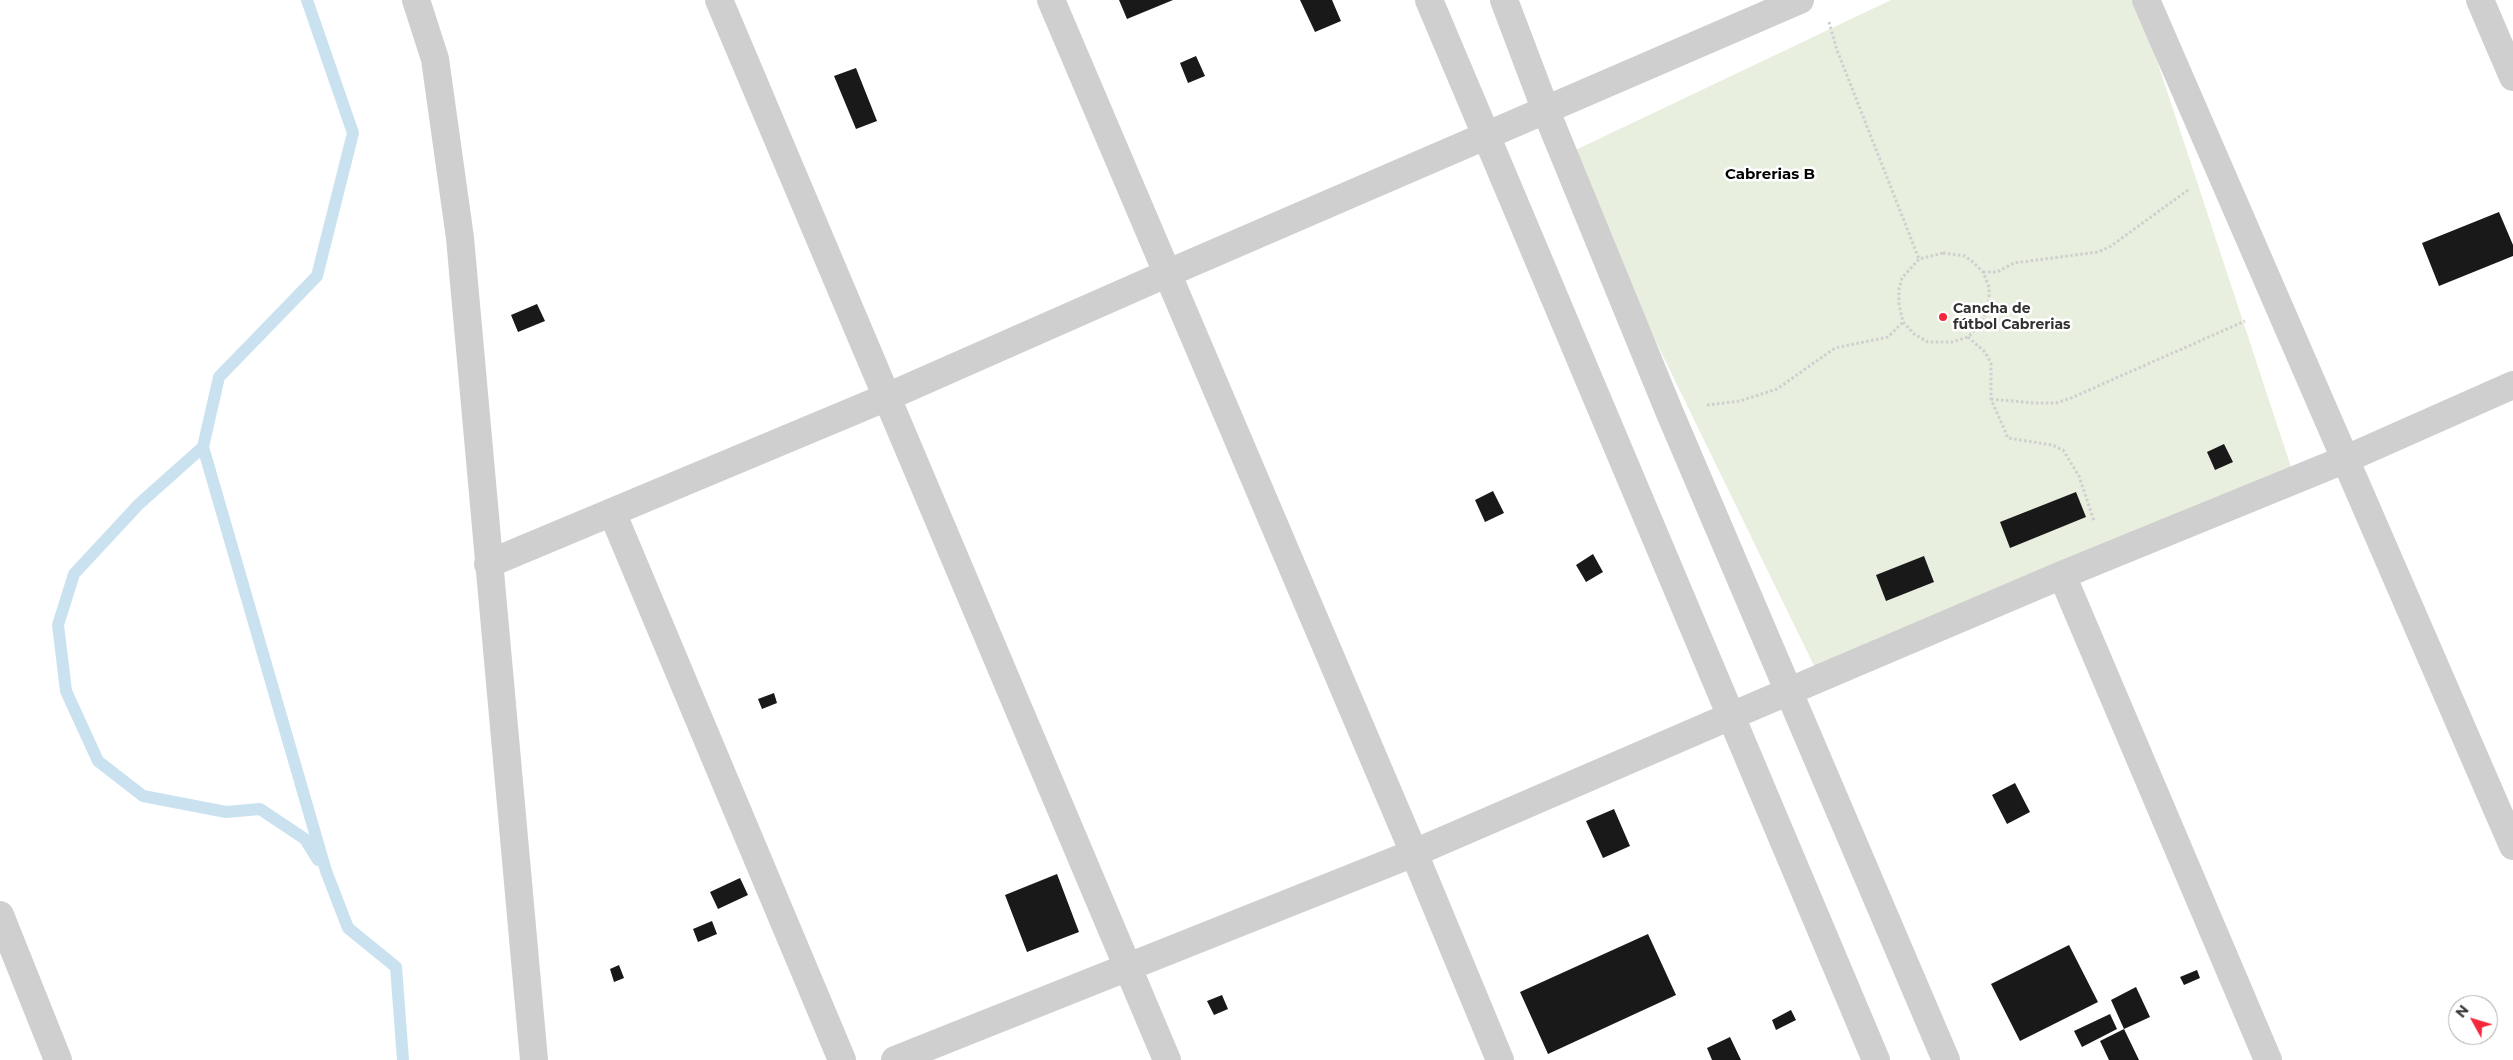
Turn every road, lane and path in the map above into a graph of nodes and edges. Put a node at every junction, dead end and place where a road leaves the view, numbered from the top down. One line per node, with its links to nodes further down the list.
1 (416, 0): 26 (street)
2 (720, 0): 21 (street)
3 (1051, 0): 16 (street)
4 (1430, 0): 12 (street)
5 (1504, 0): 11 (street)
6 (1800, 0): 11 (street)
7 (2146, 0): 13 (street)
8 (2480, 0): 10 (street)
9 (1828, 17): 14 (path)
10 (2513, 78)
11 (1546, 111): 12 (street); 23 (street)
12 (1486, 136): 16 (street); 29 (street)
13 (2221, 177): 15 (path); 17 (street)
14 (1919, 260): 15 (path); 18 (path)
15 (1982, 272): 19 (path)
16 (1166, 274): 21 (street); 31 (street)
17 (2279, 306): 22 (path); 24 (street)
18 (1903, 322): 19 (path); 23 (path)
19 (1968, 337): 22 (path)
20 (2513, 385): 24 (street)
21 (887, 397): 25 (street); 33 (street)
22 (1991, 400): 27 (path)
23 (1669, 410): 28 (street)
24 (2346, 458): 27 (street); 30 (street)
25 (612, 512): 26 (street); 36 (street)
26 (488, 564): 35 (street)
27 (2062, 575): 28 (street); 42 (street)
28 (1788, 692): 29 (street); 41 (street)
29 (1731, 716): 31 (street); 40 (street)
30 (2513, 846)
31 (1414, 853): 33 (street); 39 (street)
32 (0, 915): 34 (street)
33 (1128, 969): 37 (street); 38 (street)
34 (58, 1060)
35 (534, 1060)
36 (842, 1060)
37 (895, 1060)
38 (1168, 1060)
39 (1500, 1060)
40 (1876, 1060)
41 (1946, 1060)
42 (2268, 1060)

